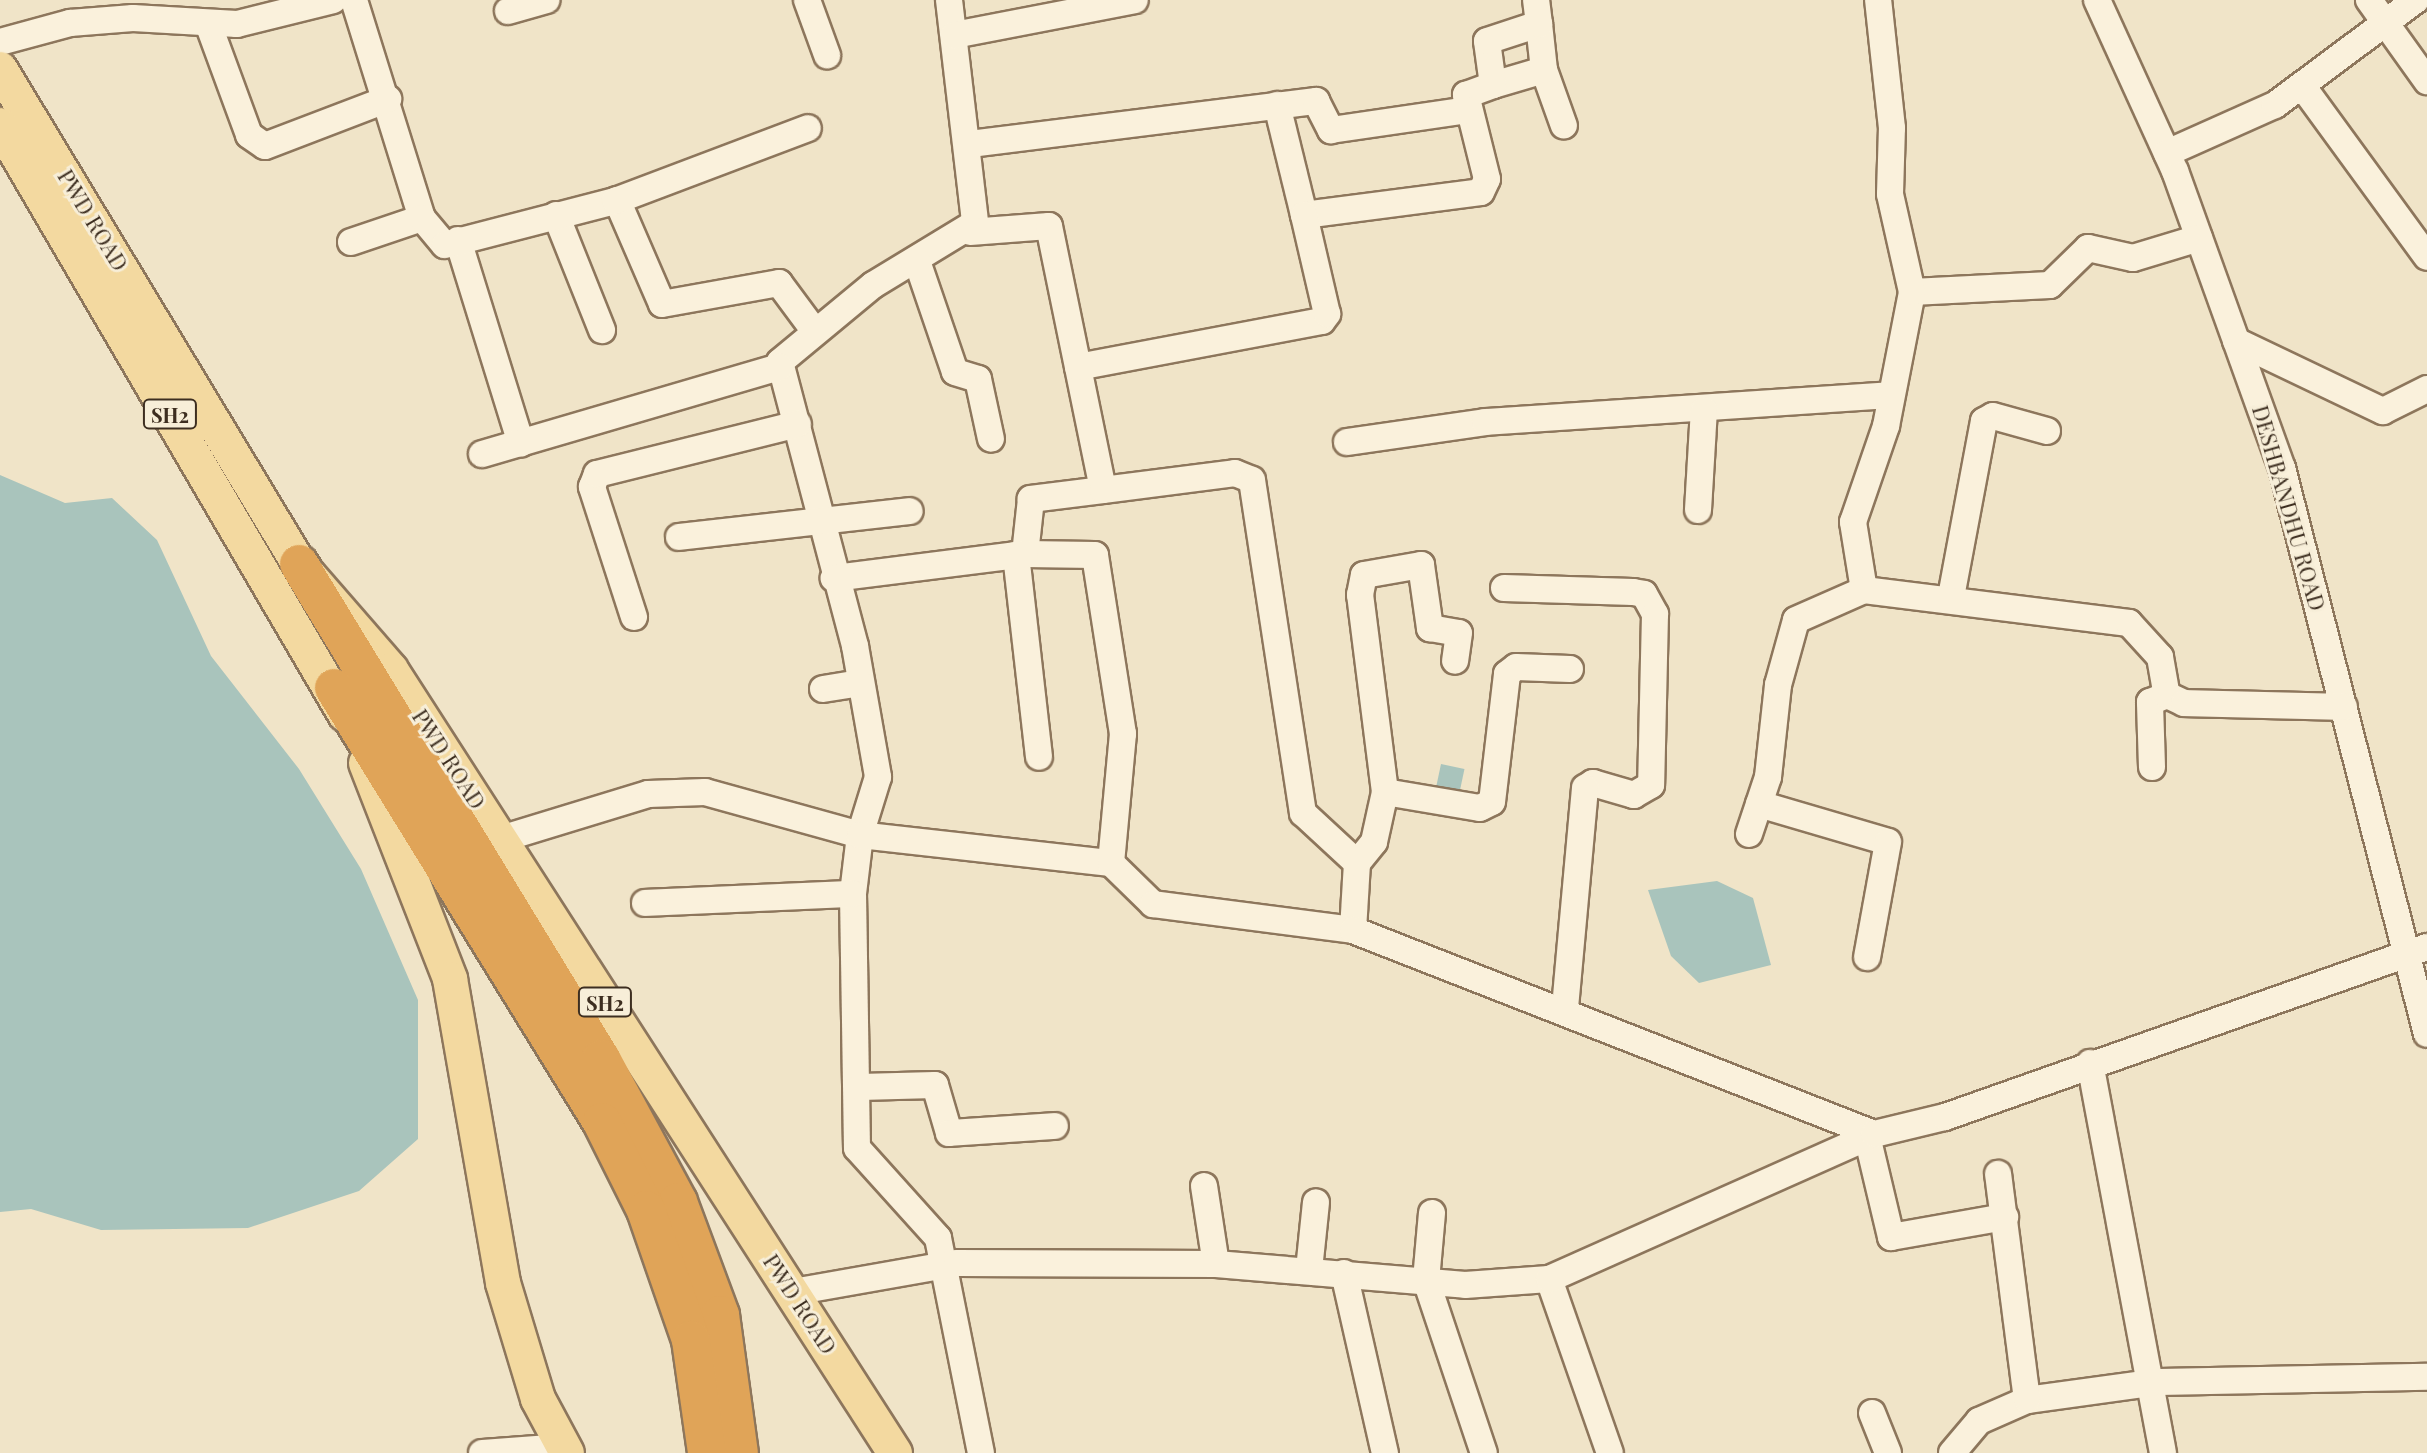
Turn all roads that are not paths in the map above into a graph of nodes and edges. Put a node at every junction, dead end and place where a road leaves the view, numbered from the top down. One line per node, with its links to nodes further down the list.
1 (333, 0): 14 (street)
2 (354, 0): 24 (street)
3 (546, 0): 12 (street)
4 (807, 0): 18 (street)
5 (949, 0): 16 (street)
6 (1135, 0): 16 (street)
7 (1878, 0): 42 (street)
8 (2097, 0): 31 (street, DESHBANDHU ROAD)
9 (2369, 0): 15 (street)
10 (2416, 0): 15 (street)
11 (150, 10): 14 (street); 17 (street)
12 (508, 11)
13 (1538, 12): 20 (street); 22 (street)
14 (209, 26): 24 (street)
15 (2387, 26): 21 (street); 23 (street)
16 (954, 35): 30 (street)
17 (0, 42)
18 (827, 55)
19 (0, 69): 29 (main road, PWD ROAD / SH2)
20 (1544, 70): 22 (street); 27 (street)
21 (2427, 81)
22 (1493, 85): 26 (street)
23 (2303, 87): 31 (street); 40 (street)
24 (388, 99): 35 (street)
25 (1277, 105): 26 (street); 30 (street); 34 (street)
26 (1468, 110): 34 (street)
27 (1564, 126)
28 (808, 128): 32 (street)
29 (11, 133): 63 (main road, PWD ROAD / SH2); 72 (main road, PWD ROAD / SH2)
30 (970, 144): 36 (street)
31 (2167, 153): 37 (street, DESHBANDHU ROAD)
32 (617, 200): 33 (street); 43 (street)
33 (556, 215): 38 (street); 44 (street)
34 (1304, 215): 47 (street)
35 (422, 218): 38 (street); 39 (street)
36 (970, 232): 41 (street); 47 (street)
37 (2199, 238): 42 (street); 45 (street, DESHBANDHU ROAD)
38 (458, 240): 55 (street)
39 (351, 242)
40 (2427, 257)
41 (917, 261): 43 (street); 53 (street)
42 (1912, 292): 49 (street)
43 (813, 329): 46 (street)
44 (602, 330)
45 (2236, 341): 48 (street); 75 (street, DESHBANDHU ROAD)
46 (780, 367): 51 (street); 55 (street)
47 (1078, 367): 57 (street)
48 (2427, 389)
49 (1888, 395): 50 (street); 66 (street)
50 (1704, 410): 54 (street); 58 (street)
51 (798, 424): 60 (street); 68 (street)
52 (2047, 431): 67 (street)
53 (991, 439)
54 (1347, 442)
55 (521, 443): 56 (street)
56 (482, 454)
57 (1103, 490): 62 (street); 84 (street)
58 (1698, 510)
59 (910, 511): 60 (street)
60 (820, 518): 61 (street); 64 (street)
61 (679, 537)
62 (1020, 555): 64 (street); 76 (street); 83 (street)
63 (299, 564): 82 (main road, PWD ROAD / SH2); 99 (highway)
64 (834, 578): 71 (street)
65 (1504, 588): 90 (street)
66 (1864, 590): 67 (street); 79 (street)
67 (1951, 597): 74 (street)
68 (634, 617)
69 (1455, 661): 78 (street)
70 (1570, 669): 78 (street)
71 (860, 683): 73 (street); 81 (street)
72 (334, 688): 99 (highway); 113 (main road, PWD ROAD / SH2)
73 (823, 689)
74 (2167, 695): 75 (street); 77 (street)
75 (2344, 707): 88 (street, DESHBANDHU ROAD)
76 (1039, 757)
77 (2152, 767)
78 (1385, 792): 84 (street)
79 (1759, 804): 80 (street); 89 (street)
80 (1749, 834)
81 (860, 835): 82 (street); 83 (street); 85 (street)
82 (501, 839): 108 (main road, PWD ROAD / SH2)
83 (1111, 863): 87 (street)
84 (1357, 863): 87 (street)
85 (853, 894): 86 (street); 93 (street)
86 (645, 903)
87 (1353, 930): 90 (street)
88 (2417, 951): 91 (street, DESHBANDHU ROAD); 92 (street)
89 (1867, 957)
90 (1565, 1009): 95 (street)
91 (2427, 1034)
92 (2090, 1063): 95 (street); 110 (street)
93 (860, 1087): 94 (street); 103 (street)
94 (1055, 1126)
95 (1870, 1135): 101 (street); 106 (street)
96 (1998, 1174): 101 (street)
97 (1204, 1186): 102 (street)
98 (1316, 1202): 104 (street)
99 (662, 1206): 115 (highway); 116 (highway)
100 (1432, 1213): 107 (street)
101 (2005, 1217): 111 (street)
102 (1216, 1264): 103 (street); 104 (street)
103 (941, 1265): 108 (street); 118 (street)
104 (1309, 1270): 105 (street)
105 (1344, 1273): 107 (street); 119 (street)
106 (1549, 1279): 107 (street); 121 (street)
107 (1426, 1280): 120 (street)
108 (793, 1292): 117 (main road, PWD ROAD / SH2)
109 (2427, 1377): 110 (street)
110 (2148, 1383): 111 (street); 124 (street)
111 (2027, 1400): 123 (street)
112 (1872, 1413): 122 (street)
113 (566, 1450): 114 (street)
114 (482, 1453)
115 (707, 1453)
116 (739, 1453)
117 (895, 1453)
118 (981, 1453)
119 (1385, 1453)
120 (1484, 1453)
121 (1610, 1453)
122 (1888, 1453)
123 (1952, 1453)
124 (2163, 1453)

